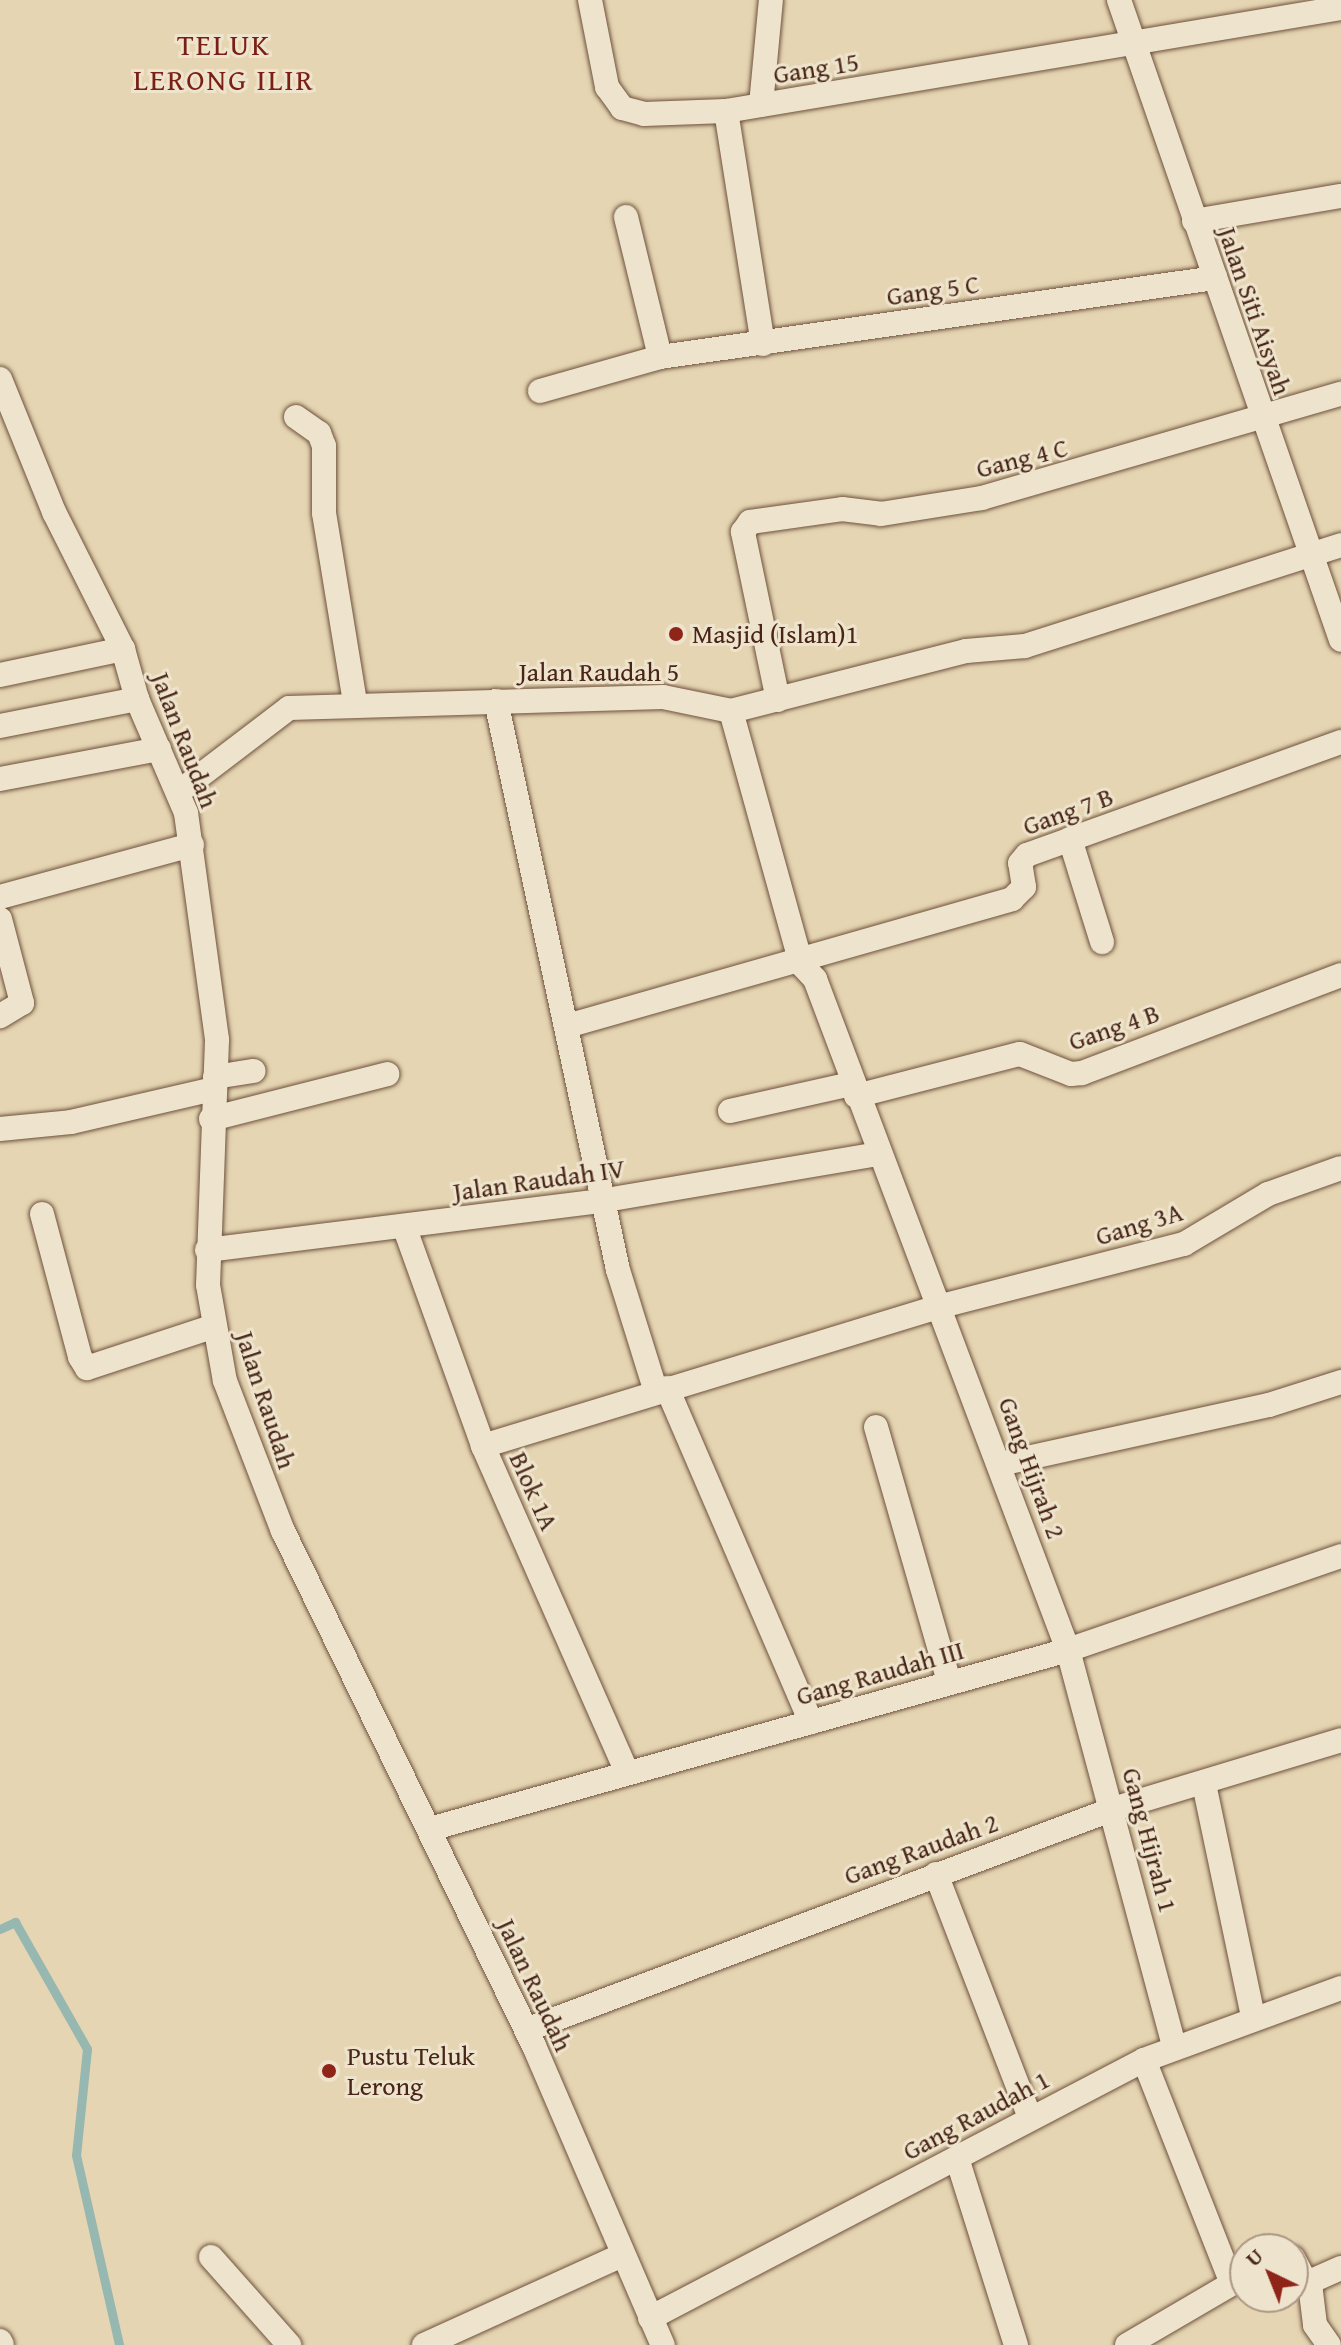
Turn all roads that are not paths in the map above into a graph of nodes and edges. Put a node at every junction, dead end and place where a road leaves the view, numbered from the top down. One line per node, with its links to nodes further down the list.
1 (590, 0): 7 (street, Gang 15)
2 (771, 0): 6 (street)
3 (1119, 0): 5 (street, Jalan Siti Aisyah)
4 (1341, 8): 5 (street, Gang 15)
5 (1132, 44): 6 (street, Gang 15); 10 (street, Jalan Siti Aisyah)
6 (761, 105): 7 (street, Gang 15)
7 (726, 111): 12 (street)
8 (1341, 196): 10 (street)
9 (626, 217): 13 (street)
10 (1194, 221): 11 (street, Jalan Siti Aisyah)
11 (1215, 278): 12 (street, Gang 5 C); 19 (street, Jalan Siti Aisyah)
12 (763, 344): 13 (street, Gang 5 C)
13 (660, 357): 15 (street, Gang 5 C)
14 (0, 379): 17 (street, Jalan Raudah)
15 (540, 391)
16 (1341, 394): 19 (street, Gang 4 C)
17 (6, 408): 23 (street, Jalan Raudah)
18 (296, 417): 28 (street)
19 (1263, 418): 21 (street, Jalan Siti Aisyah); 26 (street, Gang 4 C)
20 (1341, 545): 21 (street, Jalan Raudah 5)
21 (1311, 555): 22 (street, Jalan Siti Aisyah); 26 (street, Jalan Raudah 5)
22 (1341, 640)
23 (123, 649): 24 (street); 25 (street, Jalan Raudah)
24 (0, 675)
25 (137, 699): 30 (street); 32 (street, Jalan Raudah)
26 (778, 700): 29 (street, Jalan Raudah 5)
27 (496, 701): 28 (street, Jalan Raudah 5); 29 (street, Jalan Raudah 5); 43 (street)
28 (355, 702): 34 (street, Jalan Raudah 5)
29 (731, 711): 40 (street, Gang Hijrah 2)
30 (0, 726)
31 (1341, 742): 35 (street, Gang 7 B)
32 (159, 749): 33 (street); 34 (street, Jalan Raudah)
33 (0, 779)
34 (180, 791): 36 (street, Jalan Raudah)
35 (1070, 839): 39 (street); 40 (street, Gang 7 B)
36 (192, 845): 37 (street); 46 (street, Jalan Raudah)
37 (0, 897)
38 (0, 919): 42 (street)
39 (1102, 942)
40 (801, 964): 43 (street); 47 (street, Gang Hijrah 2)
41 (1341, 975): 47 (street, Gang 4 B)
42 (0, 1016)
43 (567, 1026): 53 (street)
44 (254, 1071): 46 (street)
45 (387, 1074): 49 (street)
46 (215, 1083): 49 (street, Jalan Raudah); 50 (street)
47 (853, 1090): 48 (street, Gang 4 B); 51 (street, Gang Hijrah 2)
48 (730, 1111)
49 (211, 1119): 56 (street, Jalan Raudah)
50 (0, 1129)
51 (878, 1154): 53 (street, Jalan Raudah IV); 57 (street, Gang Hijrah 2)
52 (1341, 1168): 57 (street, Gang 3A)
53 (606, 1200): 55 (street, Jalan Raudah IV); 60 (street)
54 (42, 1214): 58 (street)
55 (404, 1226): 56 (street, Jalan Raudah IV); 62 (street, Blok 1A)
56 (207, 1250): 58 (street, Jalan Raudah)
57 (942, 1306): 60 (street, Gang 3A); 63 (street, Gang Hijrah 2)
58 (212, 1327): 72 (street, Jalan Raudah)
59 (1341, 1382): 63 (street)
60 (662, 1390): 62 (street, Gang 3A); 67 (street)
61 (876, 1427): 66 (street)
62 (483, 1446): 69 (street, Blok 1A)
63 (1000, 1464): 65 (street, Gang Hijrah 2)
64 (1341, 1556): 65 (street, Gang Raudah III)
65 (1068, 1650): 66 (street, Gang Raudah III); 71 (street, Gang Hijrah 1)
66 (949, 1681): 67 (street, Gang Raudah III)
67 (811, 1722): 69 (street, Gang Raudah III)
68 (1341, 1740): 70 (street, Gang Raudah 2)
69 (627, 1772): 72 (street, Gang Raudah III)
70 (1204, 1784): 71 (street, Gang Raudah 2); 75 (street)
71 (1113, 1809): 73 (street, Gang Raudah 2); 77 (street, Gang Hijrah 1)
72 (430, 1829): 76 (street, Jalan Raudah)
73 (936, 1874): 76 (street, Gang Raudah 2); 79 (street)
74 (1341, 1988): 75 (street, Gang Raudah 1)
75 (1253, 2017): 77 (street, Gang Raudah 1)
76 (526, 2030): 81 (street, Jalan Raudah)
77 (1174, 2046): 78 (street, Gang Raudah 1)
78 (1144, 2060): 79 (street, Gang Raudah 1); 82 (street)
79 (1030, 2117): 80 (street, Gang Raudah 1)
80 (957, 2158): 88 (street, Gang Raudah 1); 89 (street)
81 (622, 2255): 88 (street, Jalan Raudah); 91 (street)
82 (1229, 2256)
83 (211, 2257): 90 (street)
84 (1341, 2268): 85 (street)
85 (1309, 2282)
86 (1229, 2285): 93 (street)
87 (1309, 2294): 94 (street)
88 (650, 2318): 92 (street, Jalan Raudah)
89 (1011, 2344)
90 (289, 2345)
91 (424, 2345)
92 (663, 2345)
93 (1127, 2345)
94 (1329, 2345)

